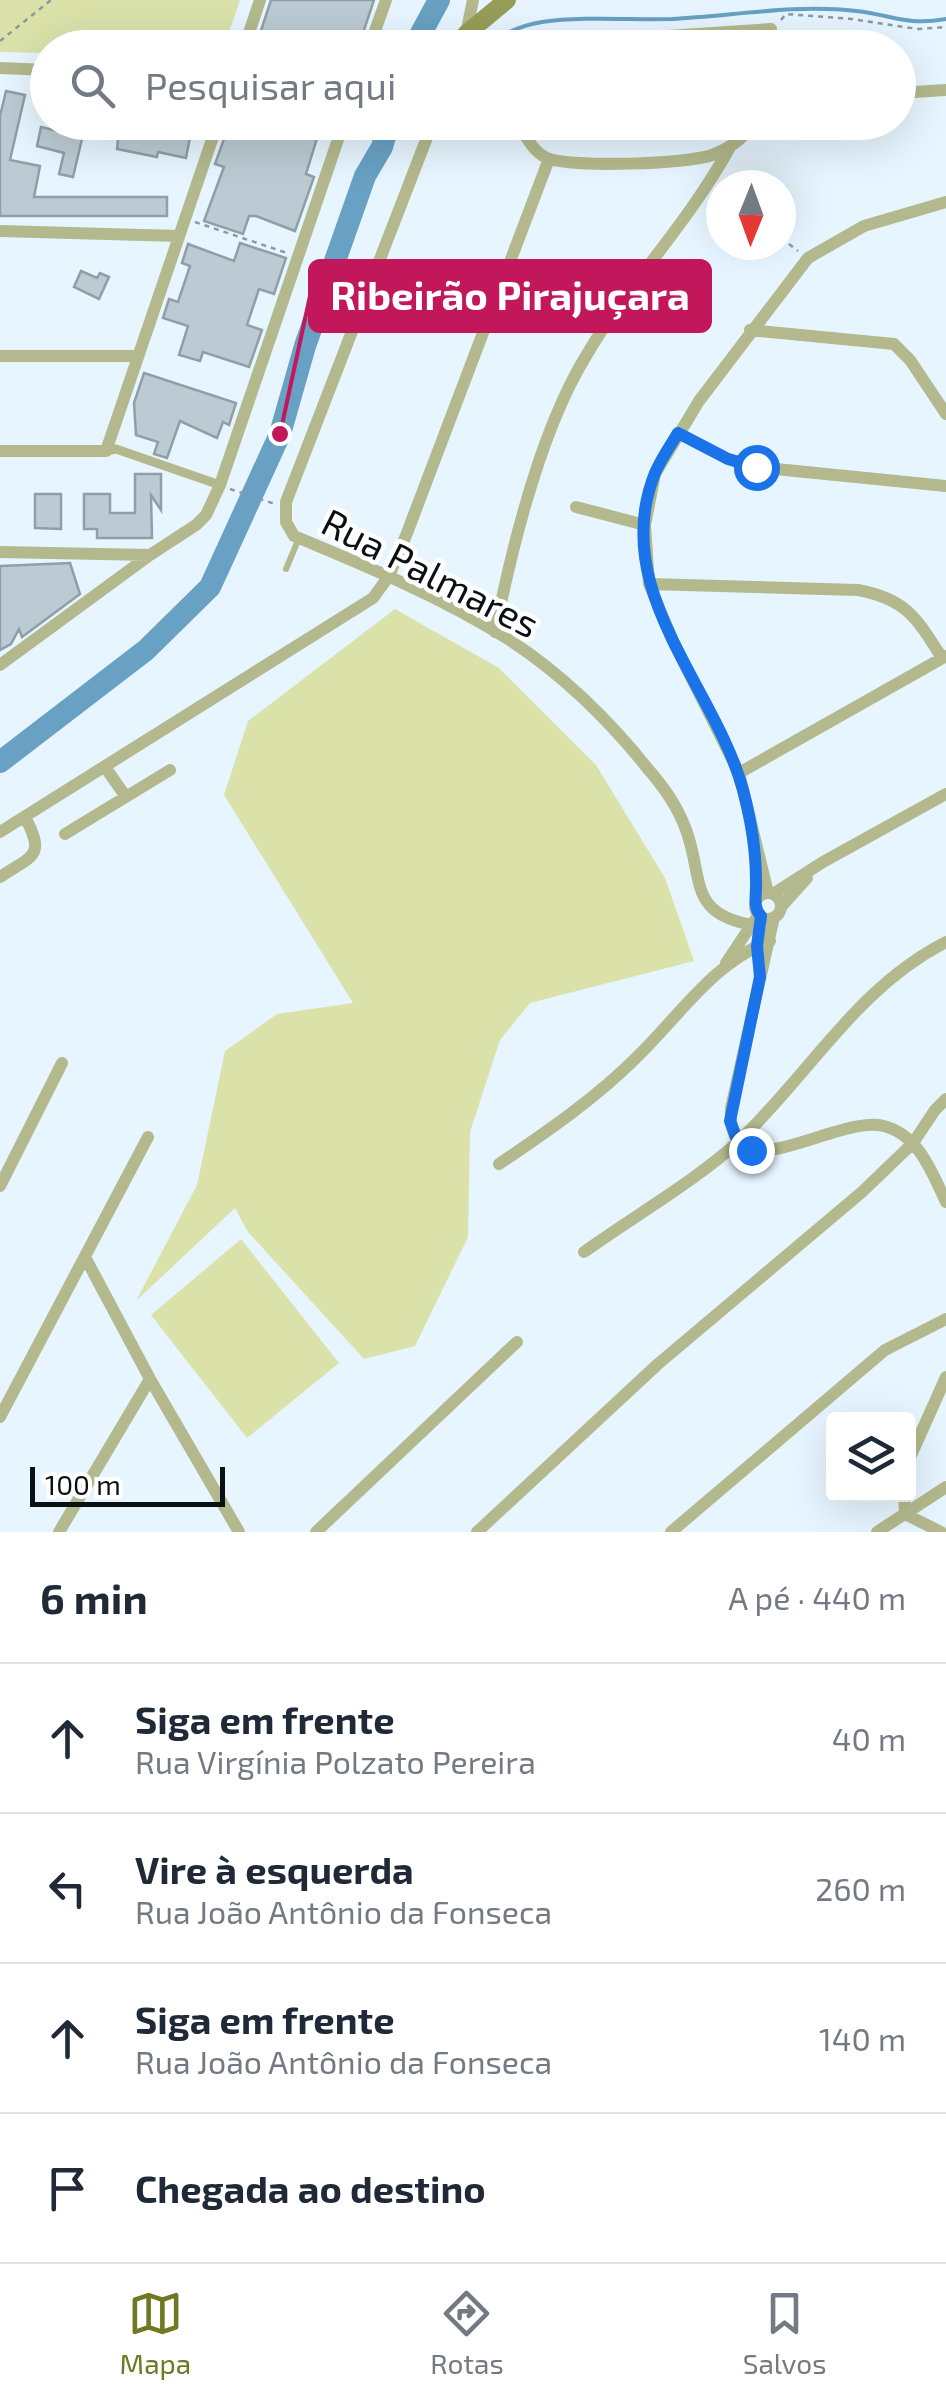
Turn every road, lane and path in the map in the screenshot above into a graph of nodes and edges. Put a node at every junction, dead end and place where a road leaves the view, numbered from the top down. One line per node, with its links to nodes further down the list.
1 (51, 0): 13 (path)
2 (260, 0): 8 (street)
3 (386, 0): 9 (street)
4 (473, 0): 10 (street)
5 (502, 3): 11 (main road)
6 (946, 26): 7 (path)
7 (771, 29): 12 (street)
8 (250, 30)
9 (375, 30)
10 (470, 30)
11 (476, 30)
12 (756, 30)
13 (0, 41)
14 (0, 68): 15 (street)
15 (30, 69)
16 (946, 90): 17 (street)
17 (916, 91)
18 (212, 140): 26 (street)
19 (338, 140): 30 (street)
20 (425, 140): 44 (street)
21 (529, 140): 24 (street)
22 (738, 140): 23 (street)
23 (730, 148): 24 (street); 50 (street)
24 (549, 159): 48 (street)
25 (946, 202): 31 (street)
26 (184, 218): 28 (street); 30 (path)
27 (0, 231): 28 (street)
28 (179, 236): 34 (street)
29 (796, 249): 31 (path)
30 (298, 256): 40 (street)
31 (808, 258): 32 (street)
32 (750, 330): 35 (street); 36 (street)
33 (0, 356): 34 (street)
34 (137, 356): 38 (street)
35 (946, 414)
36 (678, 433): 39 (street); 43 (street)
37 (0, 451): 38 (street)
38 (106, 451): 40 (street)
39 (946, 486)
40 (226, 487): 41 (path); 46 (street)
41 (274, 503)
42 (576, 507): 43 (street)
43 (645, 525): 49 (street)
44 (296, 537): 47 (lane); 48 (street, Rua Palmares)
45 (0, 552): 46 (street)
46 (150, 554): 52 (street)
47 (286, 570)
48 (389, 576): 50 (street, Rua Palmares); 53 (street)
49 (649, 584): 51 (street); 55 (street)
50 (495, 632): 64 (street, Rua Palmares)
51 (944, 657): 55 (street)
52 (0, 665)
53 (105, 767): 57 (street); 58 (street)
54 (170, 770): 57 (street)
55 (738, 773): 63 (street)
56 (946, 794): 61 (street)
57 (126, 797): 60 (street)
58 (25, 816): 59 (street); 62 (street)
59 (0, 832)
60 (65, 834)
61 (822, 862): 63 (street); 64 (street)
62 (0, 877)
63 (766, 896): 64 (street); 64 (street)
64 (764, 918): 66 (street); 67 (street)
65 (946, 942): 71 (street)
66 (764, 943): 67 (street); 71 (street)
67 (722, 969): 73 (street)
68 (62, 1063): 74 (street)
69 (946, 1098): 72 (street)
70 (148, 1137): 77 (street)
71 (738, 1142): 72 (street); 76 (street)
72 (913, 1143): 75 (street); 90 (street)
73 (499, 1164)
74 (0, 1186)
75 (946, 1202)
76 (584, 1252)
77 (84, 1257): 81 (street); 82 (street)
78 (946, 1319): 91 (street)
79 (517, 1342): 89 (street)
80 (946, 1377): 83 (street)
81 (150, 1379): 87 (street); 88 (street)
82 (0, 1417)
83 (916, 1444)
84 (946, 1487): 86 (street)
85 (904, 1502): 86 (street)
86 (904, 1514): 92 (street); 93 (street)
87 (65, 1530)
88 (239, 1532)
89 (316, 1532)
90 (477, 1532)
91 (670, 1532)
92 (878, 1532)
93 (941, 1532)

